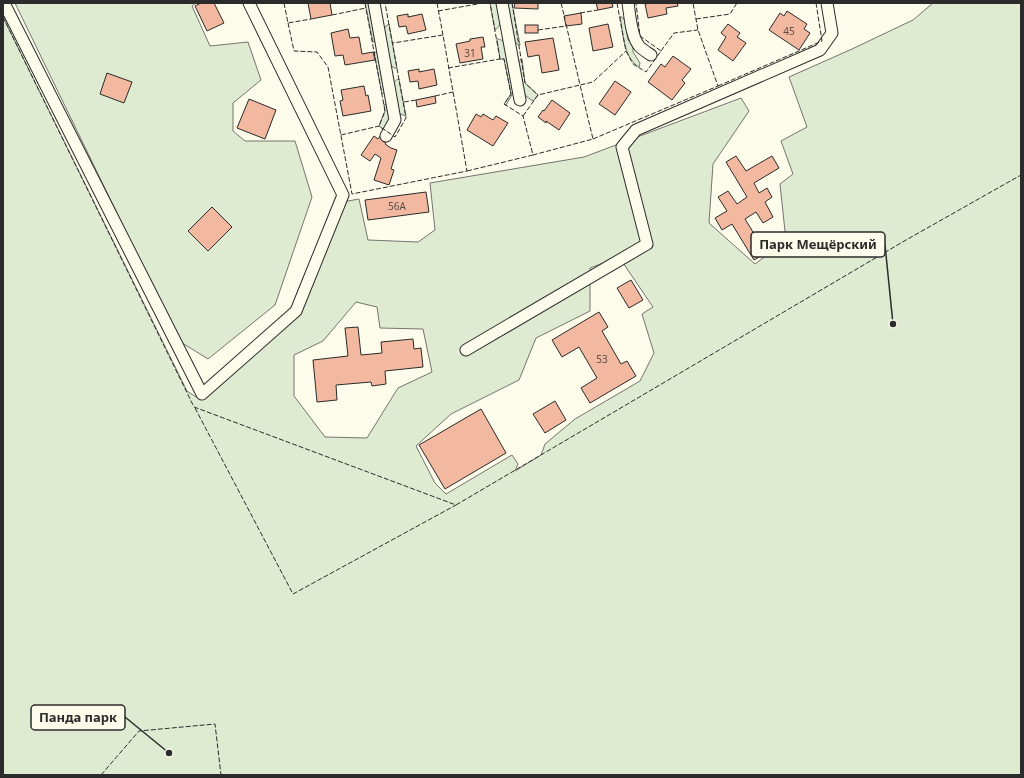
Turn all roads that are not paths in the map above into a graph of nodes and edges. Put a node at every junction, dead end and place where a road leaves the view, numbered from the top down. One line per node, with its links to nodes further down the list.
1 (4, 3): 2 (street)
2 (249, 3)
3 (374, 3): 9 (street)
4 (502, 3): 8 (street)
5 (628, 3): 7 (street)
6 (826, 3): 10 (street)
7 (651, 55)
8 (520, 100)
9 (386, 136)
10 (466, 350)

